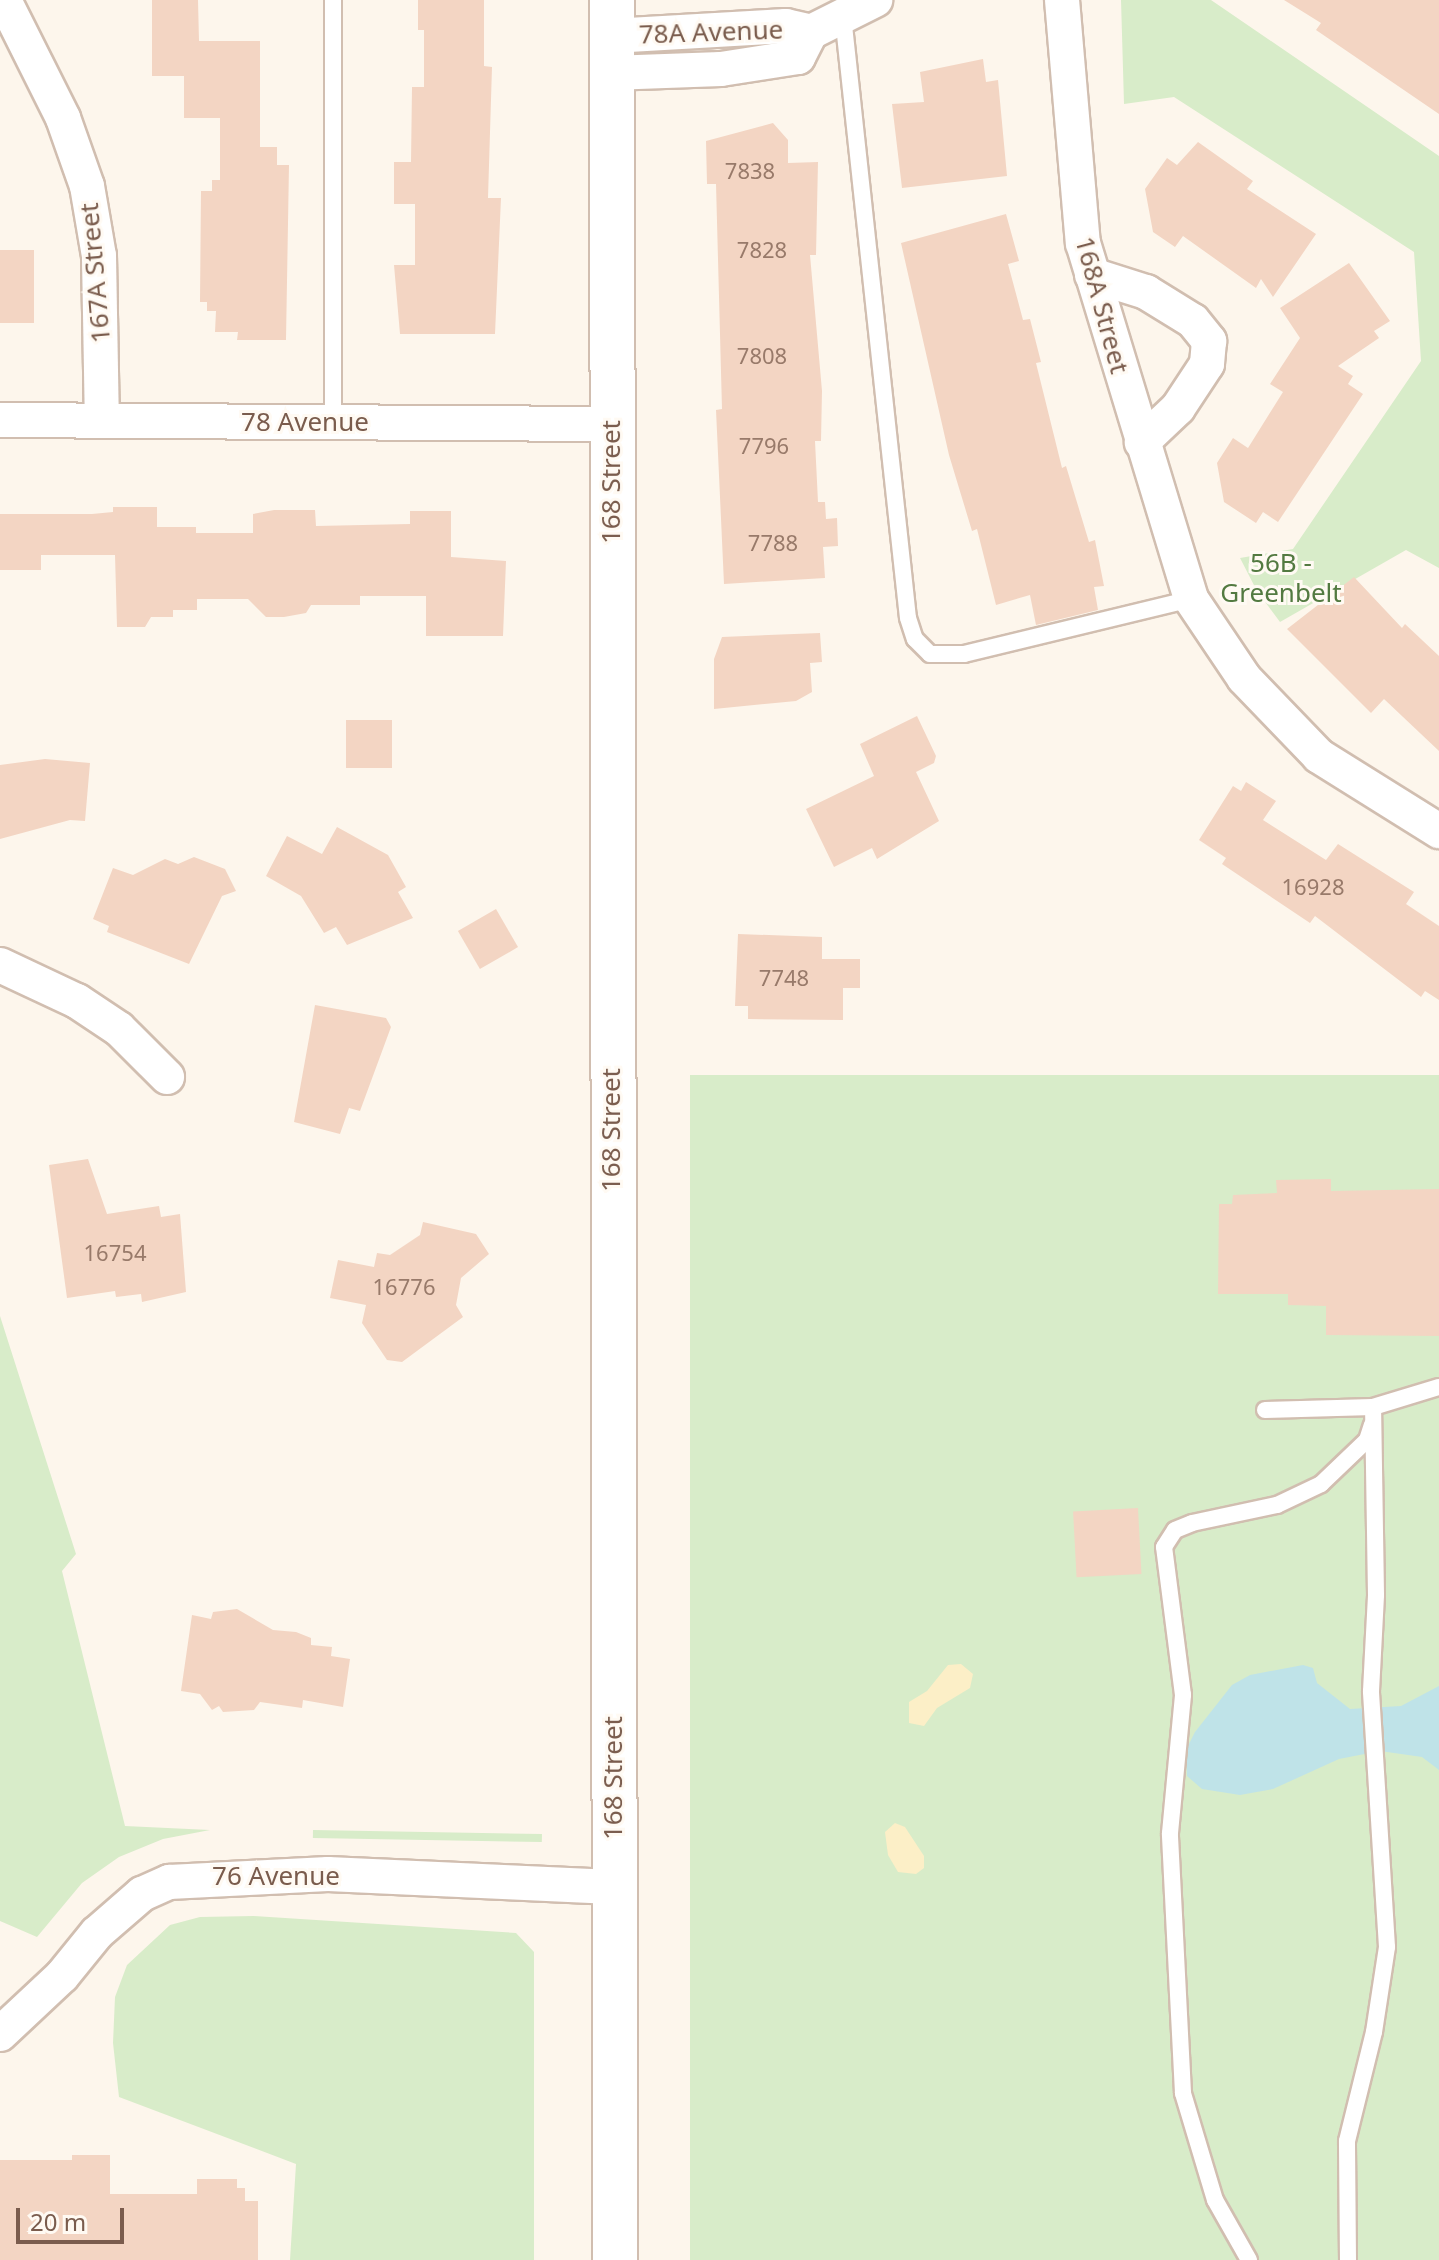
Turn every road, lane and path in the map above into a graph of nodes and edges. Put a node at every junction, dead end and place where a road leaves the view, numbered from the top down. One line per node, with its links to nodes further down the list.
1 (4, 0): 9 (street, 167A Street)
2 (333, 0): 10 (lane)
3 (875, 0): 5 (street, 78A Avenue)
4 (1062, 0): 7 (street, 168A Street)
5 (843, 16): 6 (street, 78A Avenue); 13 (lane)
6 (611, 36): 11 (main road, 168 Street)
7 (1092, 275): 12 (street, 168A Street); 12 (street)
8 (0, 420): 9 (street, 78 Avenue)
9 (102, 420): 10 (street, 78 Avenue)
10 (333, 422): 11 (street, 78 Avenue)
11 (611, 424): 21 (main road, 168 Street)
12 (1142, 442): 13 (street, 168A Street)
13 (1191, 599): 14 (street, 168A Street)
14 (1439, 831)
15 (0, 965): 16 (street)
16 (167, 1077)
17 (1439, 1387): 18 (lane)
18 (1373, 1407): 19 (lane); 20 (lane)
19 (1265, 1410)
20 (1372, 1425): 24 (lane); 25 (lane)
21 (613, 1887): 22 (street, 76 Avenue); 23 (main road, 168 Street)
22 (0, 2034)
23 (615, 2260)
24 (1249, 2260)
25 (1348, 2260)

